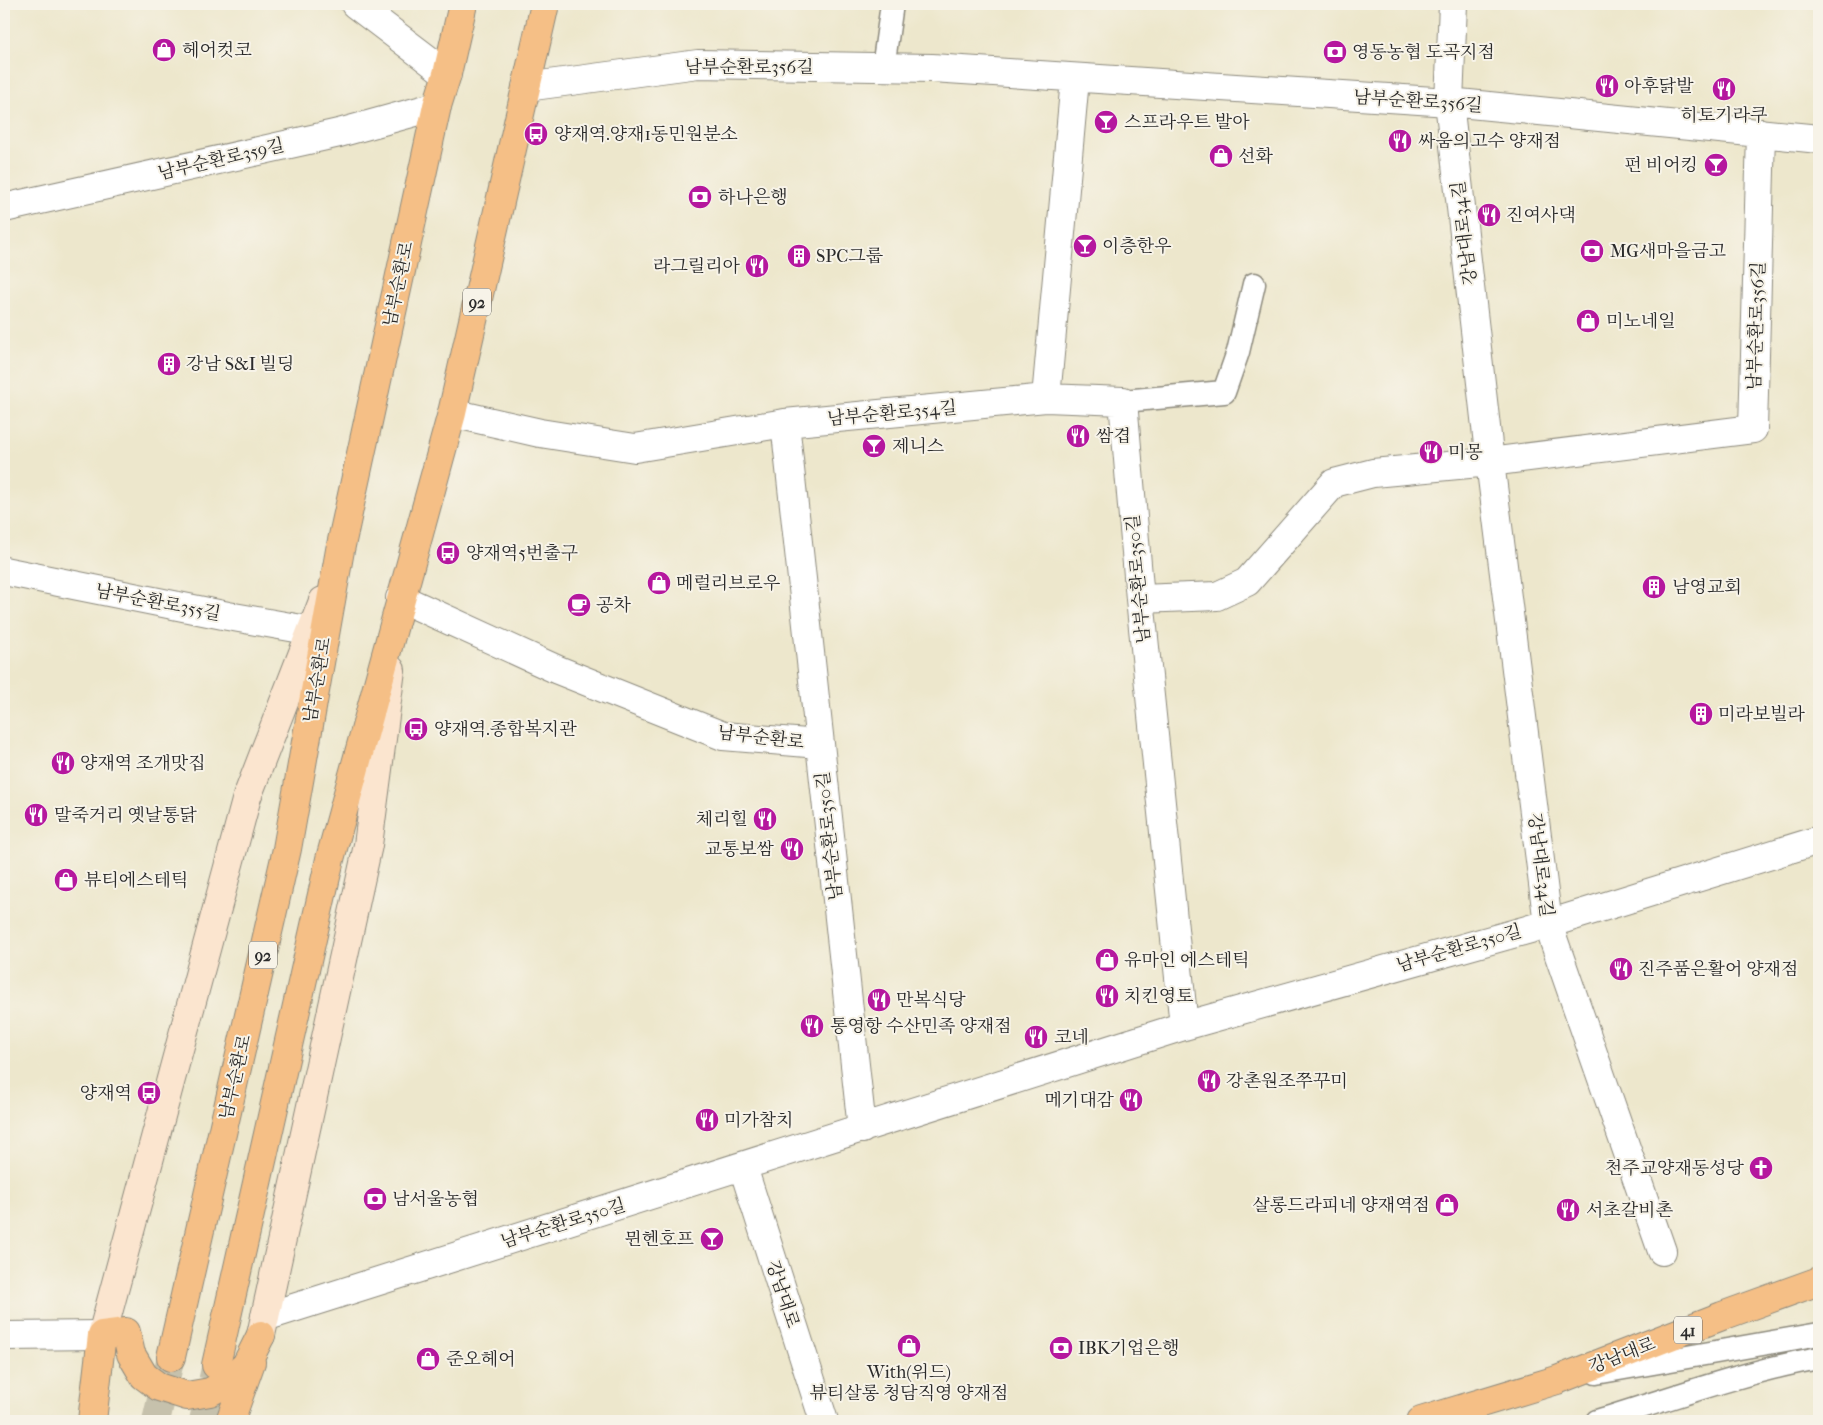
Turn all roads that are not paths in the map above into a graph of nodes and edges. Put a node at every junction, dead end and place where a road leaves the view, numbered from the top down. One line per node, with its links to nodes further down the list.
1 (356, 4): 7 (street)
2 (463, 4): 7 (main road, 남부순환로 / 92)
3 (546, 4): 9 (main road, 92)
4 (892, 4): 6 (lane)
5 (1454, 4): 10 (street, 강남대로34길)
6 (883, 68): 8 (street, 남부순환로356길); 9 (street, 남부순환로356길)
7 (447, 74): 11 (main road, 남부순환로 / 92)
8 (1075, 79): 10 (street, 남부순환로356길); 16 (street)
9 (526, 87): 18 (main road, 92)
10 (1449, 102): 12 (street, 남부순환로356길); 20 (street, 강남대로34길)
11 (437, 106): 14 (street, 남부순환로359길); 21 (main road, 남부순환로 / 92)
12 (1761, 133): 13 (street, 남부순환로356길); 20 (street, 남부순환로356길)
13 (1819, 139)
14 (4, 208)
15 (1254, 284): 17 (lane, 남부순환로354길)
16 (1046, 398): 17 (street, 남부순환로354길); 19 (street, 남부순환로354길)
17 (1123, 401): 24 (street, 남부순환로350길)
18 (452, 412): 19 (street, 남부순환로354길); 23 (main road, 92)
19 (785, 423): 26 (street, 남부순환로350길)
20 (1490, 462): 24 (street); 28 (street, 강남대로34길)
21 (340, 550): 25 (main road); 38 (main road, 남부순환로 / 92)
22 (4, 571): 25 (street, 남부순환로355길)
23 (400, 598): 26 (street, 남부순환로); 34 (main road); 40 (main road, 92)
24 (1140, 599): 29 (street, 남부순환로350길)
25 (313, 631): 36 (main road)
26 (819, 744): 30 (street, 남부순환로350길)
27 (1819, 840): 28 (street, 남부순환로350길)
28 (1548, 924): 29 (street, 남부순환로350길); 32 (street, 강남대로34길)
29 (1184, 1026): 30 (street, 남부순환로350길)
30 (862, 1129): 31 (street, 남부순환로350길)
31 (743, 1167): 34 (street, 남부순환로350길); 46 (street, 강남대로)
32 (1662, 1251)
33 (1819, 1281): 41 (main road, 강남대로 / 41)
34 (263, 1326): 36 (main road); 44 (main road); 45 (main road)
35 (1819, 1334): 41 (lane)
36 (102, 1335): 37 (street); 42 (main road); 43 (main road)
37 (4, 1336)
38 (171, 1357)
39 (1819, 1358): 48 (lane)
40 (216, 1365)
41 (1557, 1380): 47 (main road, 강남대로 / 41)
42 (92, 1421)
43 (104, 1421)
44 (230, 1421)
45 (242, 1421)
46 (824, 1421)
47 (1421, 1421)
48 (1597, 1421)

